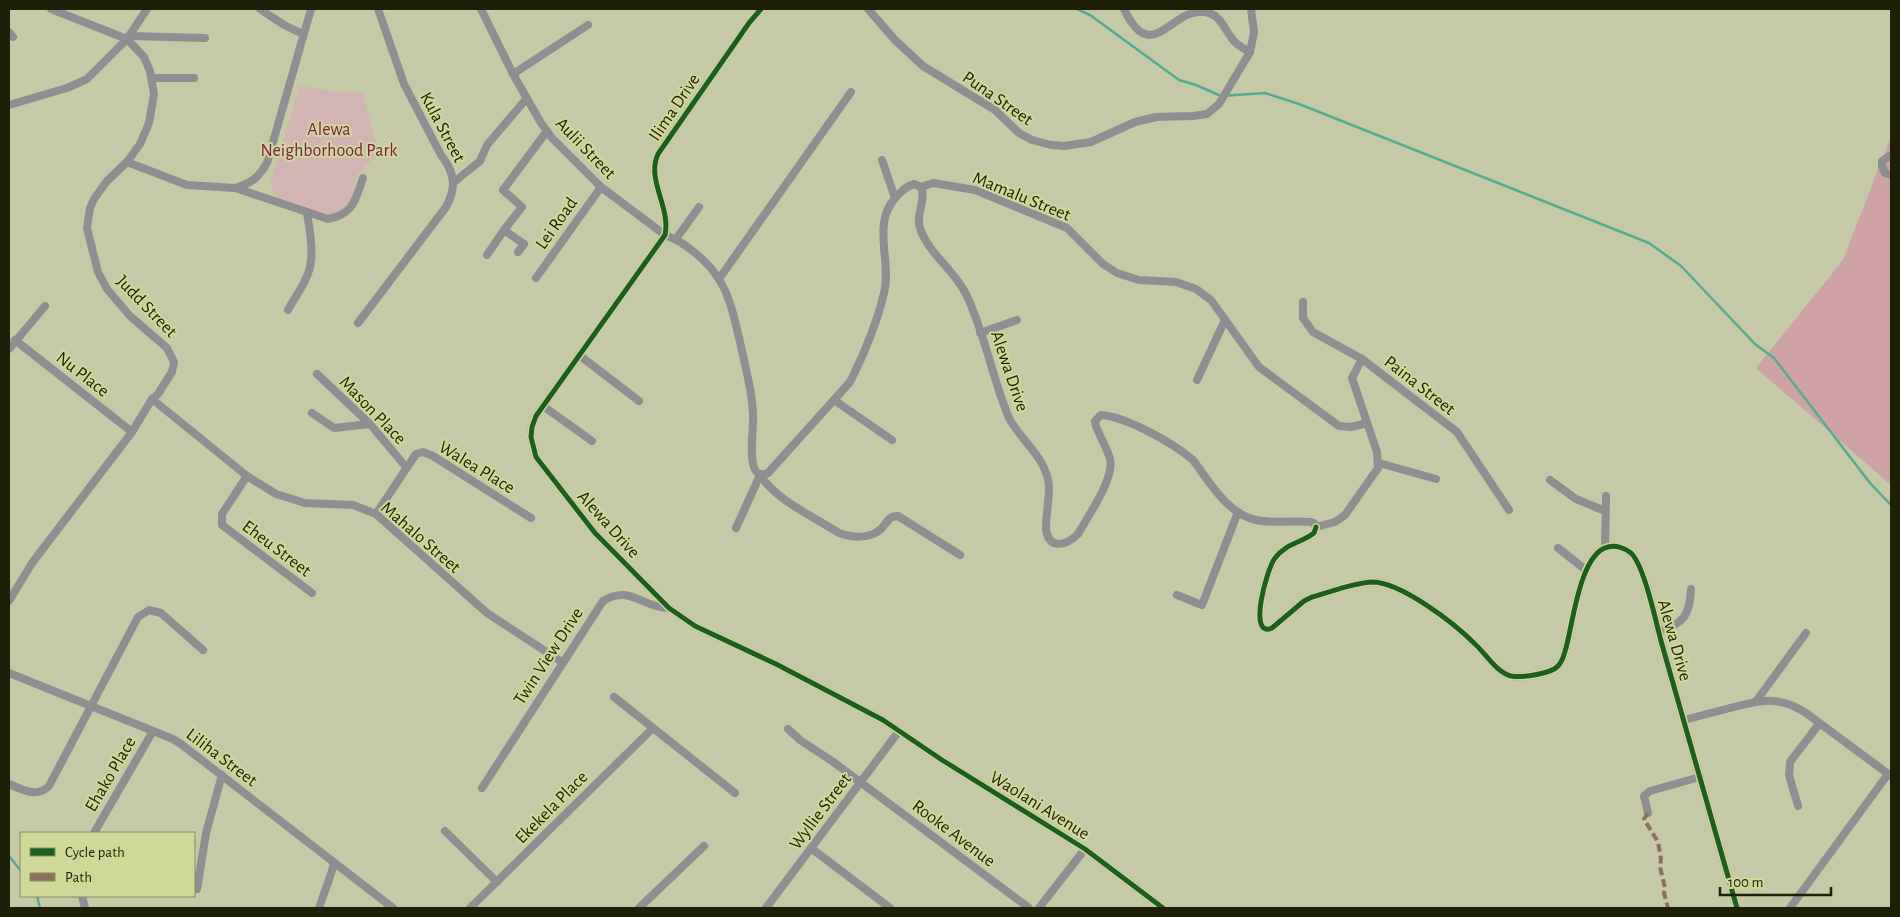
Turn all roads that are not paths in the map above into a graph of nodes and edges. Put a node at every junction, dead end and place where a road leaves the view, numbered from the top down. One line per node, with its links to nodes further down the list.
1 (55, 9): 13 (street)
2 (147, 9): 13 (street)
3 (260, 9): 12 (street)
4 (311, 9): 12 (street)
5 (378, 9): 28 (street, Kula Street)
6 (481, 9): 16 (street, Aulii Street)
7 (761, 9): 36 (street, Ilima Drive)
8 (868, 9): 15 (street, Puna Street)
9 (1124, 9): 15 (street)
10 (1251, 9): 15 (street)
11 (588, 25): 16 (street)
12 (303, 34): 31 (street)
13 (128, 38): 14 (street); 17 (street, Judd Street); 21 (street)
14 (205, 38)
15 (1250, 52)
16 (513, 74): 20 (street, Aulii Street)
17 (152, 78): 18 (street); 25 (street, Judd Street)
18 (194, 78)
19 (851, 92): 41 (street)
20 (527, 98): 22 (street, Aulii Street); 28 (street)
21 (9, 105)
22 (547, 131): 29 (street, Aulii Street); 35 (street)
23 (1891, 155): 26 (street)
24 (882, 160): 32 (street)
25 (127, 162): 31 (street); 55 (street, Judd Street)
26 (1891, 175)
27 (363, 178): 34 (street)
28 (453, 183): 47 (street, Kula Street)
29 (601, 187): 36 (street, Aulii Street); 40 (street, Lei Road)
30 (921, 187): 32 (street); 46 (street, Mamalu Street); 48 (street, Alewa Drive)
31 (235, 188): 34 (street)
32 (895, 198): 56 (street)
33 (699, 207): 37 (street)
34 (307, 212): 44 (street)
35 (504, 230): 38 (street); 39 (street)
36 (665, 235): 37 (street); 51 (street, Alewa Drive)
37 (676, 239): 41 (street)
38 (518, 252)
39 (487, 255)
40 (536, 278)
41 (719, 279): 67 (street)
42 (1303, 302): 52 (street, Paina Street)
43 (45, 306): 49 (street)
44 (288, 310)
45 (1017, 320): 48 (street)
46 (1226, 320): 54 (street); 60 (street, Mamalu Street)
47 (358, 323)
48 (980, 333): 74 (street, Alewa Drive)
49 (15, 340): 50 (street); 62 (street, Nu Place)
50 (9, 349)
51 (580, 356): 57 (street); 58 (street, Alewa Drive)
52 (1362, 359): 60 (street); 72 (street, Paina Street)
53 (317, 374): 61 (street, Mason Place)
54 (1197, 380)
55 (152, 399): 62 (street, Judd Street); 68 (street, Mahalo Street)
56 (834, 400): 64 (street); 67 (street)
57 (639, 401)
58 (543, 406): 63 (street); 87 (street, Alewa Drive)
59 (312, 413): 61 (street)
60 (1367, 423): 65 (street)
61 (370, 424): 66 (street, Mason Place)
62 (132, 432): 86 (street, Judd Street)
63 (592, 440)
64 (892, 440)
65 (1379, 463): 69 (street); 77 (street)
66 (406, 467): 75 (street, Walea Place); 76 (street, Walea Place)
67 (760, 474): 78 (street); 81 (street)
68 (247, 476): 75 (street, Mahalo Street); 84 (street, Eheu Street)
69 (1436, 479)
70 (1550, 480): 73 (street)
71 (1606, 496): 73 (street)
72 (1509, 510)
73 (1606, 511): 79 (street)
74 (1238, 512): 77 (street, Alewa Drive); 85 (street)
75 (376, 514): 91 (street, Mahalo Street)
76 (531, 518)
77 (1316, 527): 82 (street)
78 (736, 528)
79 (1605, 547): 82 (street); 88 (street, Alewa Drive)
80 (1558, 548): 82 (street)
81 (960, 555)
82 (1586, 570)
83 (1691, 589): 88 (street)
84 (312, 593)
85 (1177, 595)
86 (9, 601)
87 (669, 608): 91 (street, Twin View Drive); 101 (street, Alewa Drive)
88 (1658, 631): 96 (street, Alewa Drive)
89 (1806, 633): 94 (street)
90 (203, 650): 95 (street)
91 (562, 662): 107 (street, Twin View Drive)
92 (9, 673): 95 (street, Liliha Street)
93 (614, 697): 98 (street)
94 (1757, 700): 96 (street); 97 (street)
95 (91, 706): 100 (street, Liliha Street); 106 (street)
96 (1684, 720): 104 (street, Alewa Drive)
97 (1819, 724): 103 (street); 109 (street)
98 (652, 728): 108 (street); 117 (street, Ekekela Place)
99 (788, 729): 105 (street, Rooke Avenue)
100 (153, 731): 102 (street, Liliha Street); 112 (street, Ehako Place)
101 (899, 731): 105 (street, Wyllie Street); 115 (street, Waolani Avenue)
102 (222, 775): 116 (street, Liliha Street); 118 (street)
103 (1889, 775): 129 (street)
104 (1700, 777): 110 (street); 128 (street, Alewa Drive)
105 (860, 782): 114 (street, Wyllie Street); 125 (street, Rooke Avenue)
106 (9, 784)
107 (482, 788)
108 (734, 793)
109 (1798, 806)
110 (1648, 813)
111 (445, 831): 117 (street)
112 (95, 832)
113 (704, 846): 122 (street)
114 (811, 848): 123 (street, Wyllie Street); 124 (street)
115 (1085, 849): 126 (street); 127 (street, Waolani Avenue)
116 (334, 863): 119 (street); 120 (street, Liliha Street)
117 (497, 882): 121 (street, Ekekela Place)
118 (197, 889)
119 (319, 908)
120 (393, 908)
121 (470, 908)
122 (639, 908)
123 (766, 908)
124 (890, 908)
125 (1029, 908)
126 (1039, 908)
127 (1164, 908)
128 (1737, 908)
129 (1790, 908)

